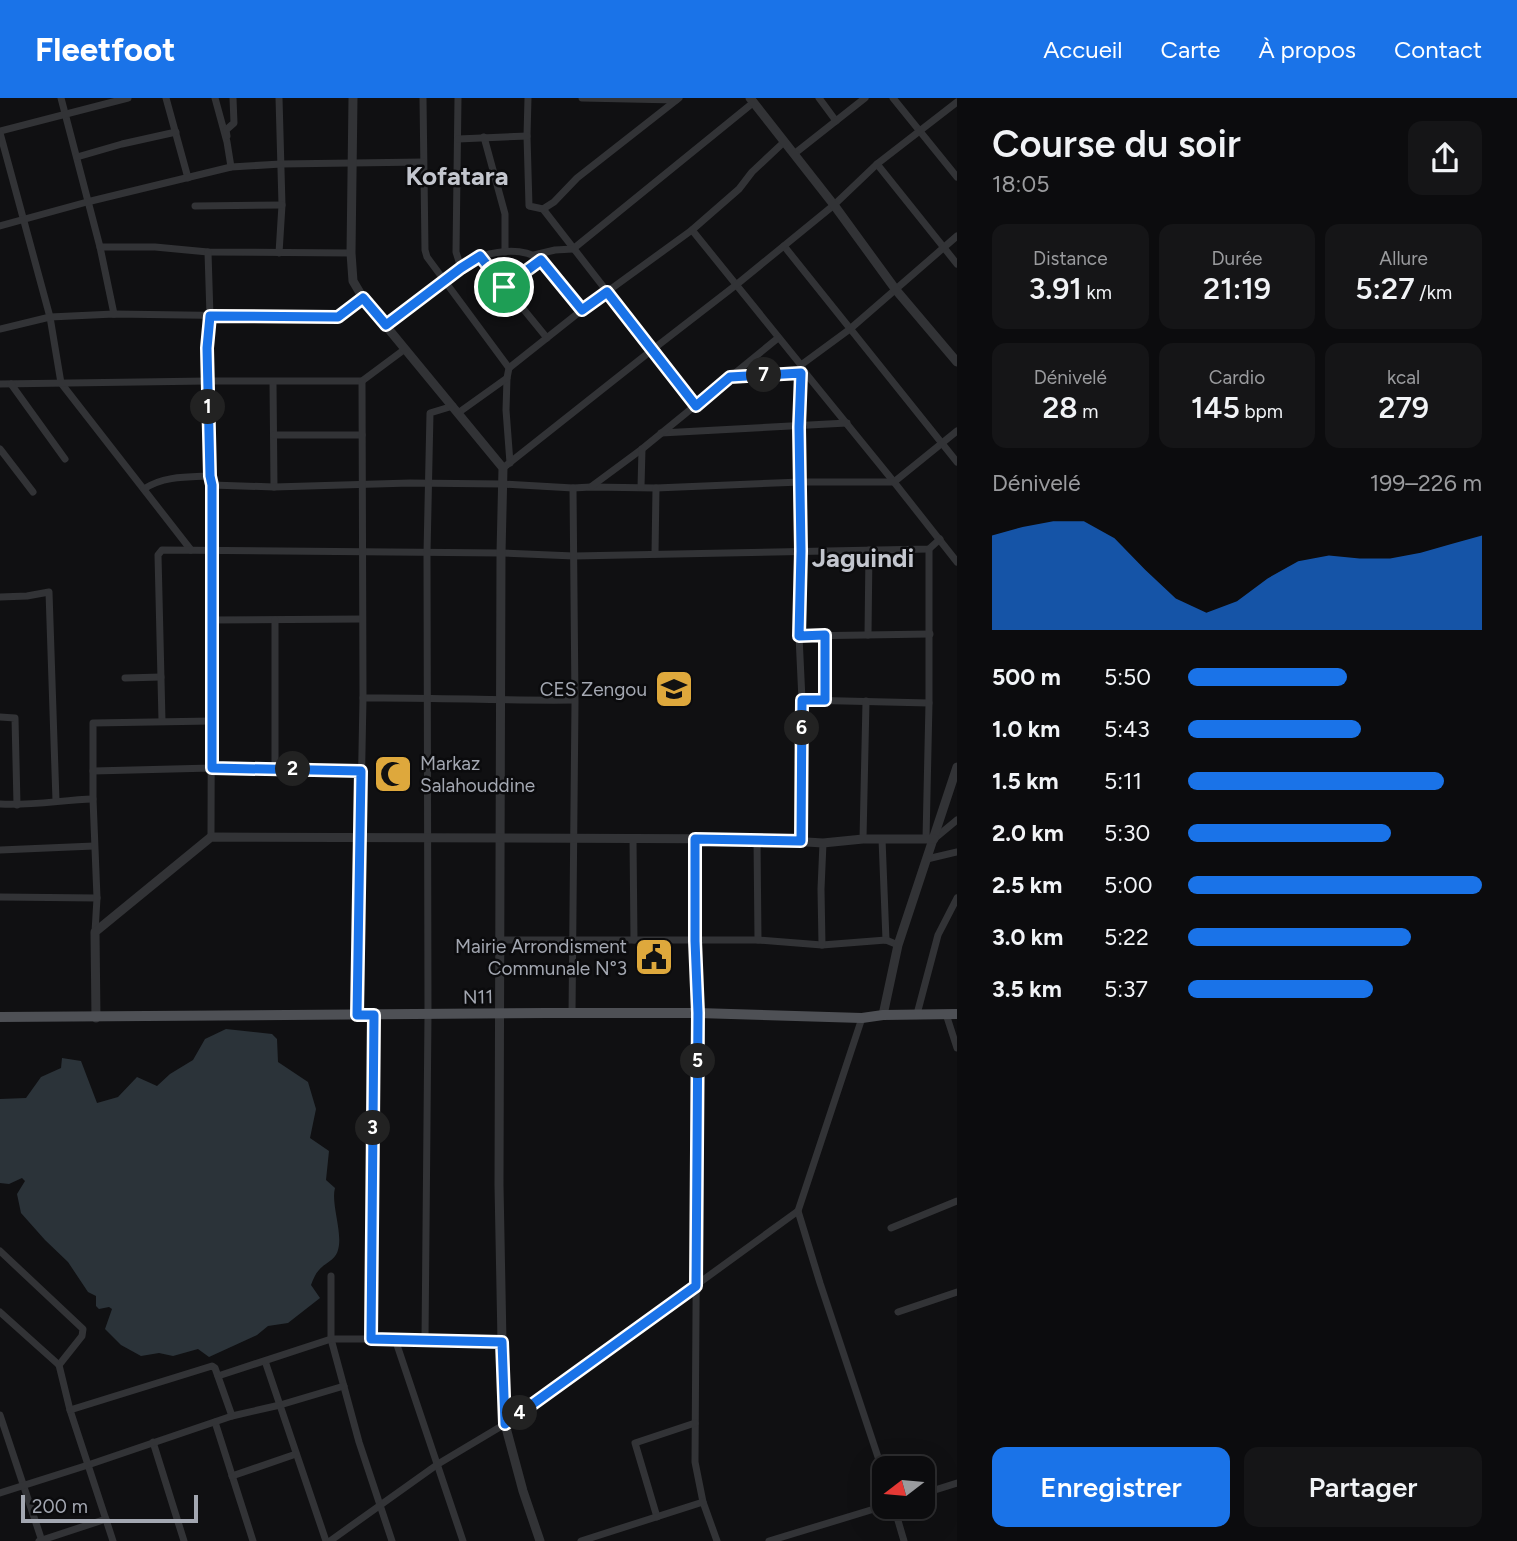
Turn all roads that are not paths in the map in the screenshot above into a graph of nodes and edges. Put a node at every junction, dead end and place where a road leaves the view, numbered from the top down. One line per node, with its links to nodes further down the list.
1 (61, 98): 20 (street)
2 (128, 98): 20 (street)
3 (166, 98): 23 (street)
4 (215, 98): 28 (street)
5 (233, 98): 28 (street)
6 (279, 98): 34 (street)
7 (352, 98): 33 (street)
8 (423, 98): 32 (street)
9 (452, 98): 10 (street)
10 (458, 98): 11 (street); 27 (street)
11 (465, 98)
12 (528, 98): 25 (street)
13 (582, 98): 17 (street)
14 (819, 98): 21 (street)
15 (864, 98): 21 (street)
16 (893, 98): 24 (street)
17 (677, 99): 43 (street)
18 (752, 100): 29 (street); 51 (street)
19 (957, 102): 24 (street)
20 (65, 114): 22 (street); 31 (street)
21 (836, 121): 30 (street)
22 (0, 132): 44 (street)
23 (176, 132): 31 (street); 38 (street)
24 (920, 132): 35 (street); 37 (street)
25 (527, 136): 26 (street); 43 (street)
26 (484, 137): 27 (street); 53 (street)
27 (458, 138): 60 (street)
28 (227, 142): 36 (street)
29 (783, 142): 30 (street); 46 (street)
30 (794, 154): 41 (street)
31 (77, 157): 39 (street)
32 (423, 162): 33 (street); 61 (street)
33 (352, 163): 34 (street); 55 (street)
34 (281, 164): 36 (street); 40 (street)
35 (877, 164): 41 (street); 50 (street)
36 (231, 167): 38 (street)
37 (957, 177)
38 (188, 178): 39 (street)
39 (87, 202): 44 (street); 49 (street)
40 (282, 205): 42 (street); 54 (street)
41 (834, 205): 48 (street); 64 (street)
42 (195, 206)
43 (543, 209): 51 (street)
44 (23, 219): 45 (street); 70 (street)
45 (0, 226)
46 (692, 230): 62 (street); 65 (street)
47 (957, 236): 50 (street)
48 (783, 246): 62 (street); 73 (street)
49 (100, 247): 52 (street); 68 (street)
50 (944, 247): 59 (street); 64 (street)
51 (573, 249): 56 (street); 65 (street)
52 (208, 252): 54 (street); 69 (street)
53 (505, 252): 56 (street); 57 (street)
54 (279, 253): 55 (street)
55 (351, 253): 66 (street)
56 (534, 255): 58 (street)
57 (480, 256): 60 (street); 63 (street)
58 (541, 260): 63 (street); 67 (street)
59 (957, 264)
60 (461, 268): 61 (street)
61 (444, 282): 71 (street); 79 (street)
62 (736, 285): 75 (street); 77 (street)
63 (504, 287): 74 (street)
64 (896, 290): 73 (street); 78 (street)
65 (607, 292): 67 (street); 77 (street)
66 (363, 298): 69 (street); 71 (street)
67 (582, 310): 74 (street)
68 (114, 314): 69 (street); 70 (street)
69 (210, 316): 83 (street)
70 (50, 317): 72 (street); 86 (street)
71 (386, 325): 76 (street)
72 (0, 328)
73 (850, 329): 80 (street); 97 (street)
74 (547, 338): 79 (street)
75 (778, 338): 80 (street); 81 (street)
76 (405, 349): 84 (street); 90 (street)
77 (652, 350): 89 (street); 102 (street)
78 (957, 362)
79 (509, 368): 82 (street)
80 (802, 369): 81 (street); 91 (street); 92 (street)
81 (730, 377): 89 (street)
82 (507, 378): 90 (street); 102 (street)
83 (207, 381): 85 (street); 86 (street); 103 (street)
84 (362, 381): 85 (street); 96 (street)
85 (273, 382): 95 (street)
86 (61, 383): 88 (street); 115 (street)
87 (0, 384): 88 (street)
88 (11, 384): 100 (street)
89 (696, 406): 94 (street)
90 (455, 410): 102 (street); 107 (street)
91 (847, 423): 92 (street); 105 (street)
92 (799, 427): 94 (street); 104 (street)
93 (957, 431): 97 (street)
94 (660, 433): 99 (street)
95 (274, 435): 96 (street); 110 (street)
96 (362, 435): 106 (street)
97 (942, 443): 101 (street); 105 (street)
98 (0, 449): 116 (street)
99 (642, 449): 111 (street); 112 (street)
100 (65, 459)
101 (957, 462)
102 (506, 465): 108 (street)
103 (210, 476): 109 (street); 115 (street)
104 (801, 482): 105 (street); 114 (street); 122 (street)
105 (894, 482): 117 (street)
106 (361, 484): 107 (street); 110 (street); 123 (street)
107 (429, 484): 108 (street); 124 (street)
108 (502, 484): 113 (street); 125 (street)
109 (212, 485): 110 (street); 120 (street)
110 (274, 487)
111 (591, 487): 112 (street); 113 (street)
112 (641, 487): 114 (street)
113 (573, 488): 127 (street)
114 (656, 488): 126 (street)
115 (144, 489): 119 (street)
116 (33, 492)
117 (940, 539): 118 (street); 128 (street)
118 (929, 549): 121 (street); 133 (street)
119 (191, 550): 120 (street); 137 (street)
120 (213, 550): 123 (street); 131 (street)
121 (869, 550): 122 (street); 135 (street)
122 (801, 551): 126 (street); 136 (street)
123 (362, 552): 124 (street); 130 (street)
124 (427, 553): 125 (street); 139 (street)
125 (501, 554): 127 (street); 144 (street)
126 (655, 554): 127 (street)
127 (574, 556): 141 (street)
128 (957, 562)
129 (0, 597): 156 (street)
130 (362, 619): 132 (street); 140 (street)
131 (212, 620): 132 (street); 149 (street)
132 (275, 620): 152 (street)
133 (930, 634): 135 (street); 146 (street)
134 (825, 635): 135 (street); 136 (street); 143 (street)
135 (868, 635)
136 (799, 636): 142 (street)
137 (161, 677): 138 (street); 148 (street)
138 (125, 678)
139 (427, 697): 140 (street); 144 (street); 161 (street)
140 (363, 698): 154 (street)
141 (574, 700): 144 (street); 164 (street)
142 (802, 700): 143 (street); 171 (street)
143 (825, 700): 145 (street)
144 (502, 701): 162 (street)
145 (866, 701): 146 (street); 168 (street)
146 (929, 703): 170 (street)
147 (0, 717): 158 (street)
148 (162, 722): 149 (street); 153 (street)
149 (212, 722): 151 (street)
150 (957, 767): 170 (street)
151 (212, 768): 152 (street); 153 (street); 160 (street)
152 (275, 769): 154 (street)
153 (93, 771): 155 (street)
154 (361, 771): 163 (street)
155 (93, 799): 156 (street); 173 (street)
156 (56, 801): 158 (street)
157 (0, 804): 158 (street)
158 (17, 805)
159 (957, 820): 170 (street)
160 (211, 837): 163 (street); 180 (street)
161 (427, 838): 162 (street); 163 (street); 196 (street)
162 (501, 838): 164 (street); 181 (street)
163 (360, 839): 194 (street)
164 (573, 839): 165 (street); 182 (street)
165 (633, 839): 166 (street); 183 (street)
166 (695, 839): 167 (street); 186 (street)
167 (757, 839): 171 (street); 184 (street)
168 (863, 839): 169 (street); 172 (street)
169 (882, 839): 170 (street); 185 (street)
170 (930, 839): 176 (street)
171 (801, 841): 172 (street)
172 (823, 843): 187 (street)
173 (94, 846): 174 (street); 178 (street)
174 (0, 850)
175 (957, 852): 176 (street)
176 (927, 859): 188 (street)
177 (0, 897): 178 (street)
178 (97, 898): 180 (street)
179 (957, 898): 192 (street)
180 (95, 932): 199 (street)
181 (501, 940): 182 (street); 189 (street)
182 (572, 940): 183 (street); 191 (street)
183 (634, 940): 186 (street)
184 (758, 940): 186 (street); 187 (street)
185 (886, 940): 187 (street); 188 (street)
186 (695, 941): 190 (street)
187 (822, 945)
188 (898, 945): 197 (street)
189 (500, 1013): 191 (main road, N11); 196 (main road, N11); 215 (street)
190 (698, 1013): 191 (main road, N11); 200 (main road, N11); 207 (street)
191 (572, 1014)
192 (916, 1014): 193 (main road, N11); 197 (main road, N11)
193 (951, 1014): 201 (street)
194 (357, 1015): 195 (main road, N11); 199 (main road, N11)
195 (374, 1015): 196 (main road, N11); 212 (street)
196 (428, 1015): 214 (street)
197 (883, 1015): 200 (main road, N11)
198 (0, 1017): 199 (main road, N11)
199 (96, 1018)
200 (862, 1018): 203 (street)
201 (957, 1048)
202 (957, 1201): 204 (street)
203 (797, 1211): 207 (street); 229 (street)
204 (891, 1228)
205 (0, 1251): 217 (street)
206 (331, 1276): 211 (street)
207 (696, 1286): 225 (street); 226 (street)
208 (957, 1292): 210 (street)
209 (0, 1312): 217 (street)
210 (898, 1312)
211 (331, 1339): 212 (street); 216 (street); 219 (street)
212 (371, 1339): 213 (street)
213 (395, 1339): 214 (street); 230 (street)
214 (425, 1340): 215 (street)
215 (502, 1342): 226 (street)
216 (265, 1361): 218 (street); 220 (street)
217 (59, 1365): 221 (street)
218 (218, 1376): 221 (street); 222 (street)
219 (344, 1386): 220 (street); 238 (street)
220 (279, 1405): 222 (street); 228 (street)
221 (70, 1410): 231 (street)
222 (232, 1416): 224 (street)
223 (0, 1419): 234 (street)
224 (215, 1422): 227 (street); 232 (street)
225 (695, 1423): 237 (street); 240 (street)
226 (505, 1424): 230 (street); 250 (street)
227 (153, 1442): 231 (street); 245 (street)
228 (296, 1454): 232 (street); 247 (street)
229 (878, 1456)
230 (438, 1464): 238 (street); 249 (street)
231 (88, 1465): 234 (street); 242 (street)
232 (232, 1476): 246 (street)
233 (957, 1483): 235 (street)
234 (23, 1486): 236 (street); 243 (street)
235 (935, 1490)
236 (0, 1493)
237 (704, 1502): 240 (street); 252 (street)
238 (380, 1505): 247 (street); 248 (street)
239 (872, 1510): 253 (street)
240 (657, 1517): 251 (street)
241 (898, 1519): 254 (street)
242 (106, 1520): 243 (street); 244 (street)
243 (41, 1541)
244 (113, 1541)
245 (184, 1541)
246 (253, 1541)
247 (328, 1541)
248 (392, 1541)
249 (463, 1541)
250 (540, 1541)
251 (581, 1541)
252 (717, 1541)
253 (769, 1541)
254 (904, 1541)

